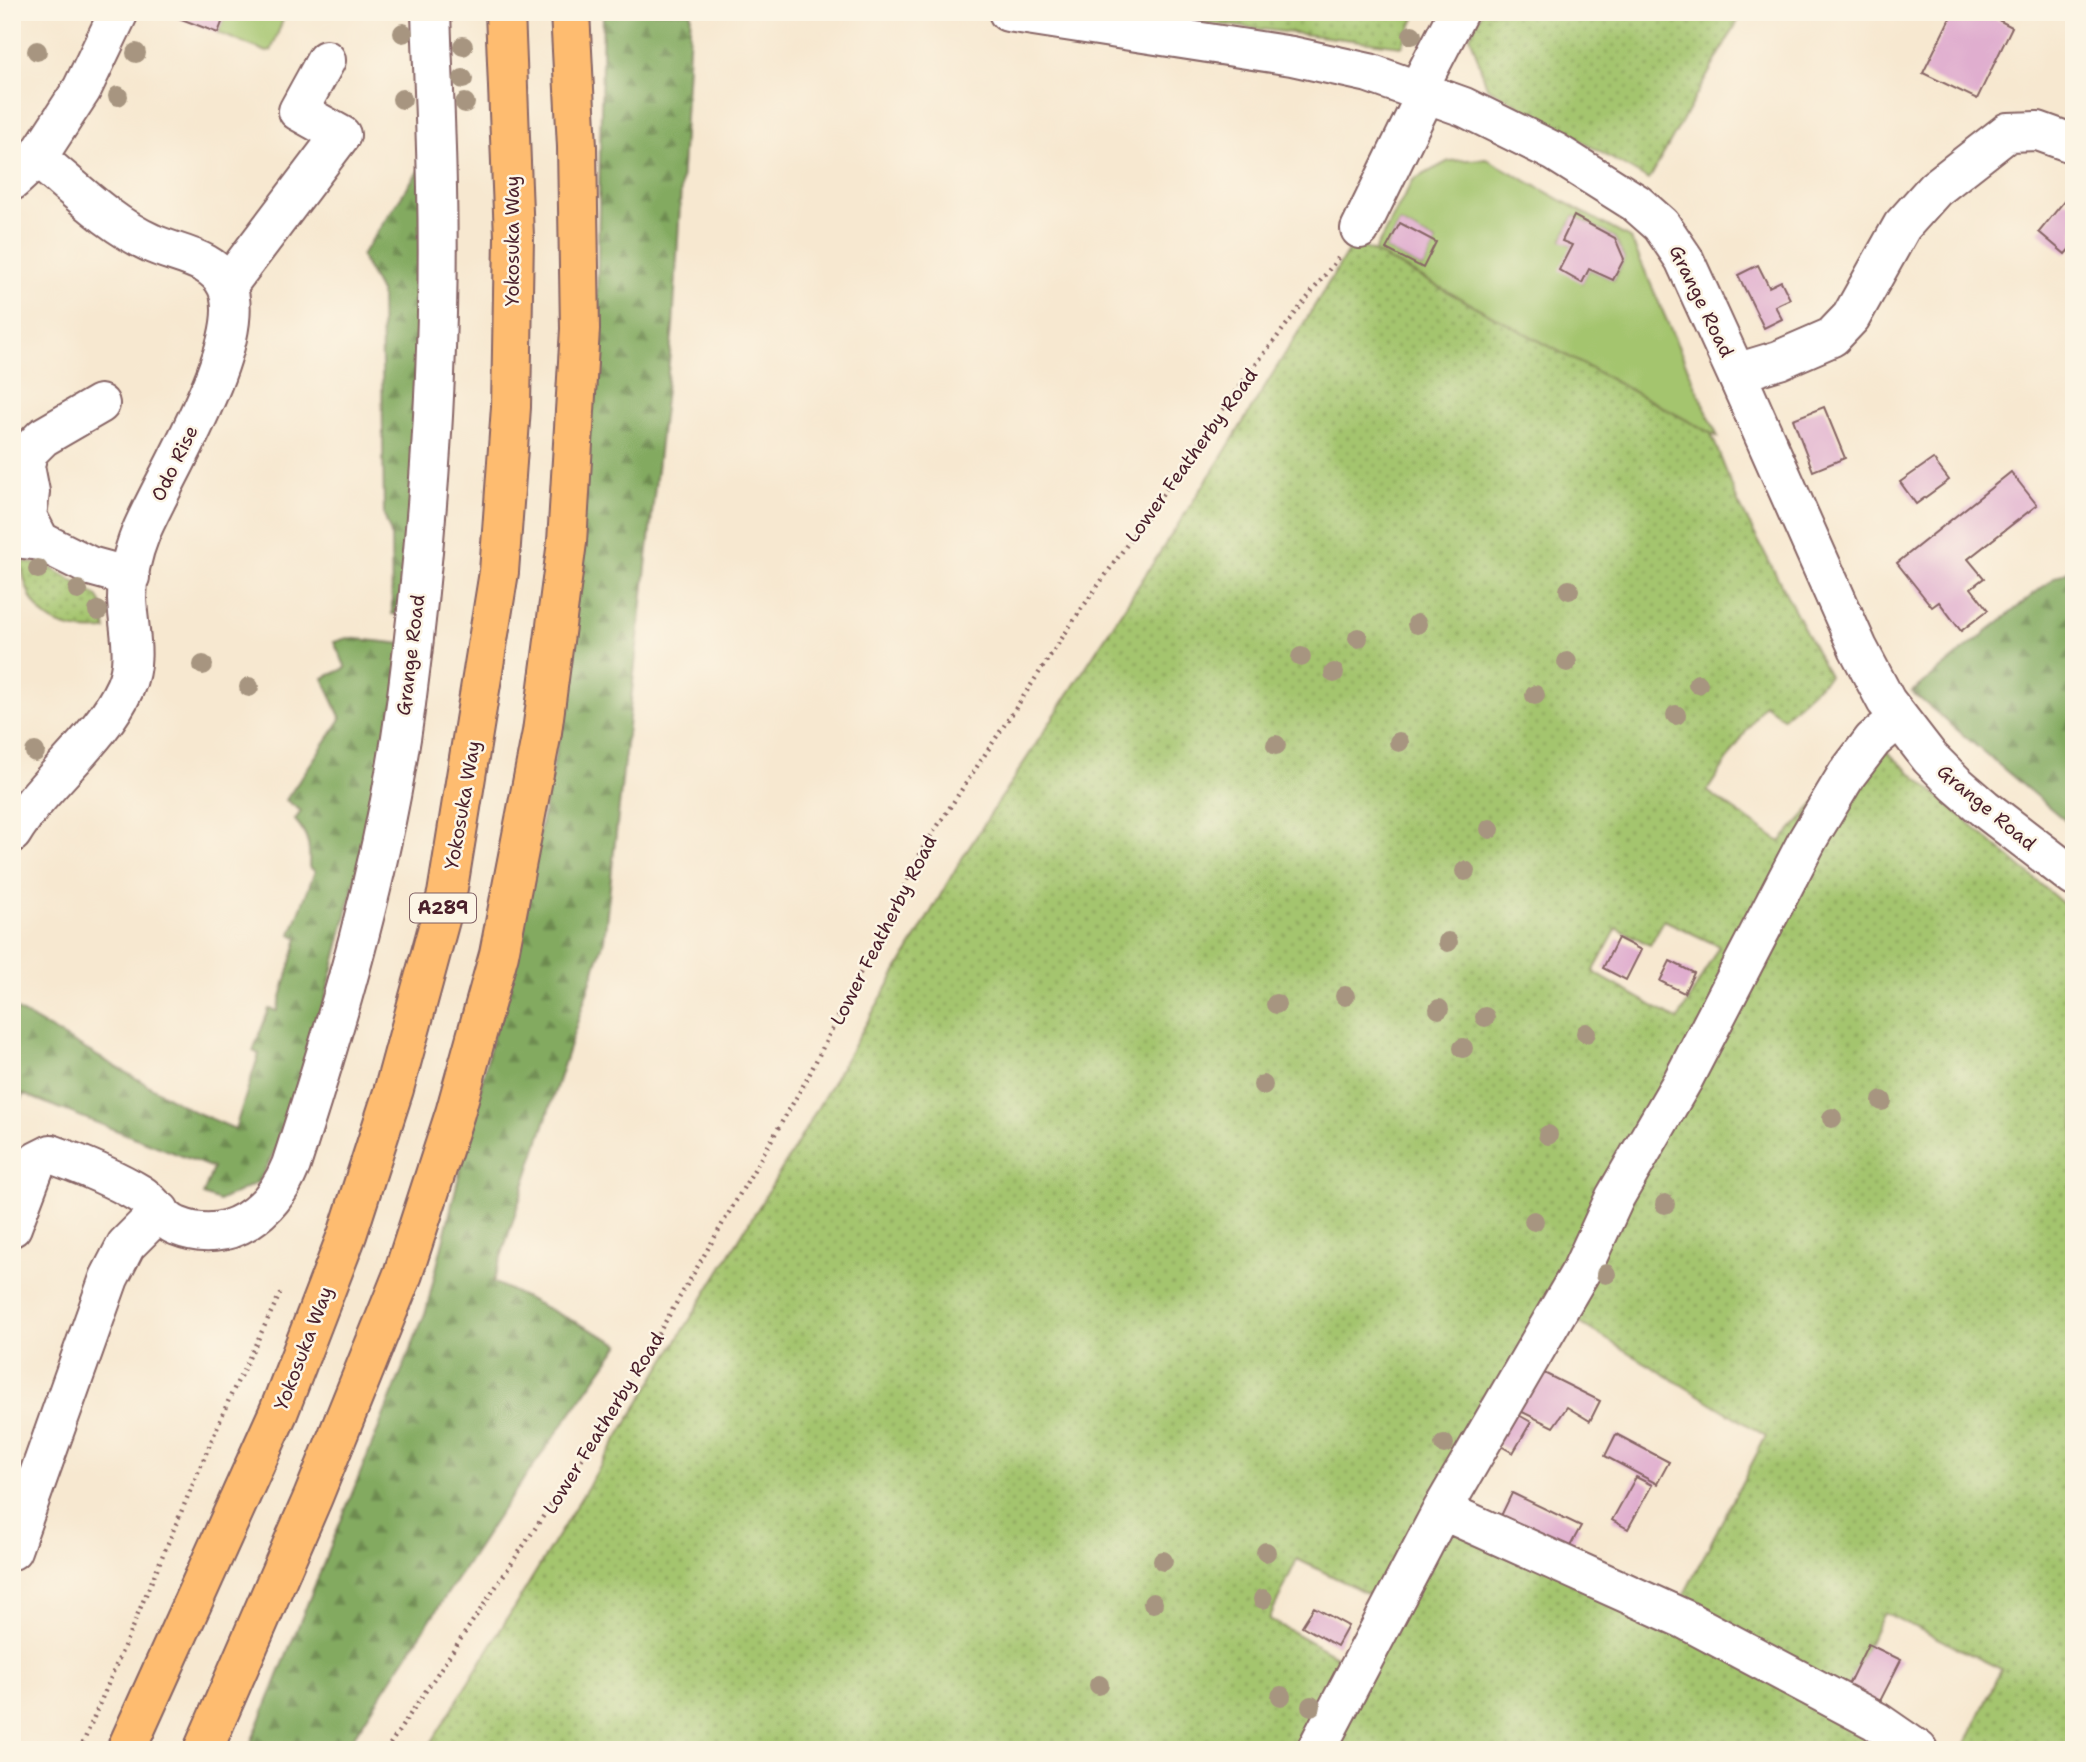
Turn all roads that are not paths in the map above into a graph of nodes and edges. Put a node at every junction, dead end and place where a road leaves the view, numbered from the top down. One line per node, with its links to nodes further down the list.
1 (120, 12): 10 (street)
2 (431, 12): 20 (street, Grange Road)
3 (505, 12): 24 (main road, Yokosuka Way / A289)
4 (570, 12): 25 (main road, A289)
5 (1008, 12): 8 (street, Grange Road)
6 (1458, 12): 8 (street)
7 (326, 60): 12 (street)
8 (1423, 91): 11 (street); 13 (street, Grange Road)
9 (2074, 144): 13 (street)
10 (25, 170): 12 (street)
11 (1360, 229)
12 (227, 286): 16 (street, Odo Rise)
13 (1737, 373): 17 (street, Grange Road)
14 (100, 404): 15 (street)
15 (26, 539): 16 (street)
16 (130, 577): 18 (street, Odo Rise)
17 (1898, 719): 19 (street, Grange Road); 22 (street)
18 (12, 833)
19 (2074, 877)
20 (160, 1211): 21 (street); 23 (street)
21 (12, 1227)
22 (1442, 1510): 26 (street); 27 (street)
23 (12, 1550)
24 (126, 1750)
25 (203, 1750)
26 (1316, 1750)
27 (1918, 1750)

